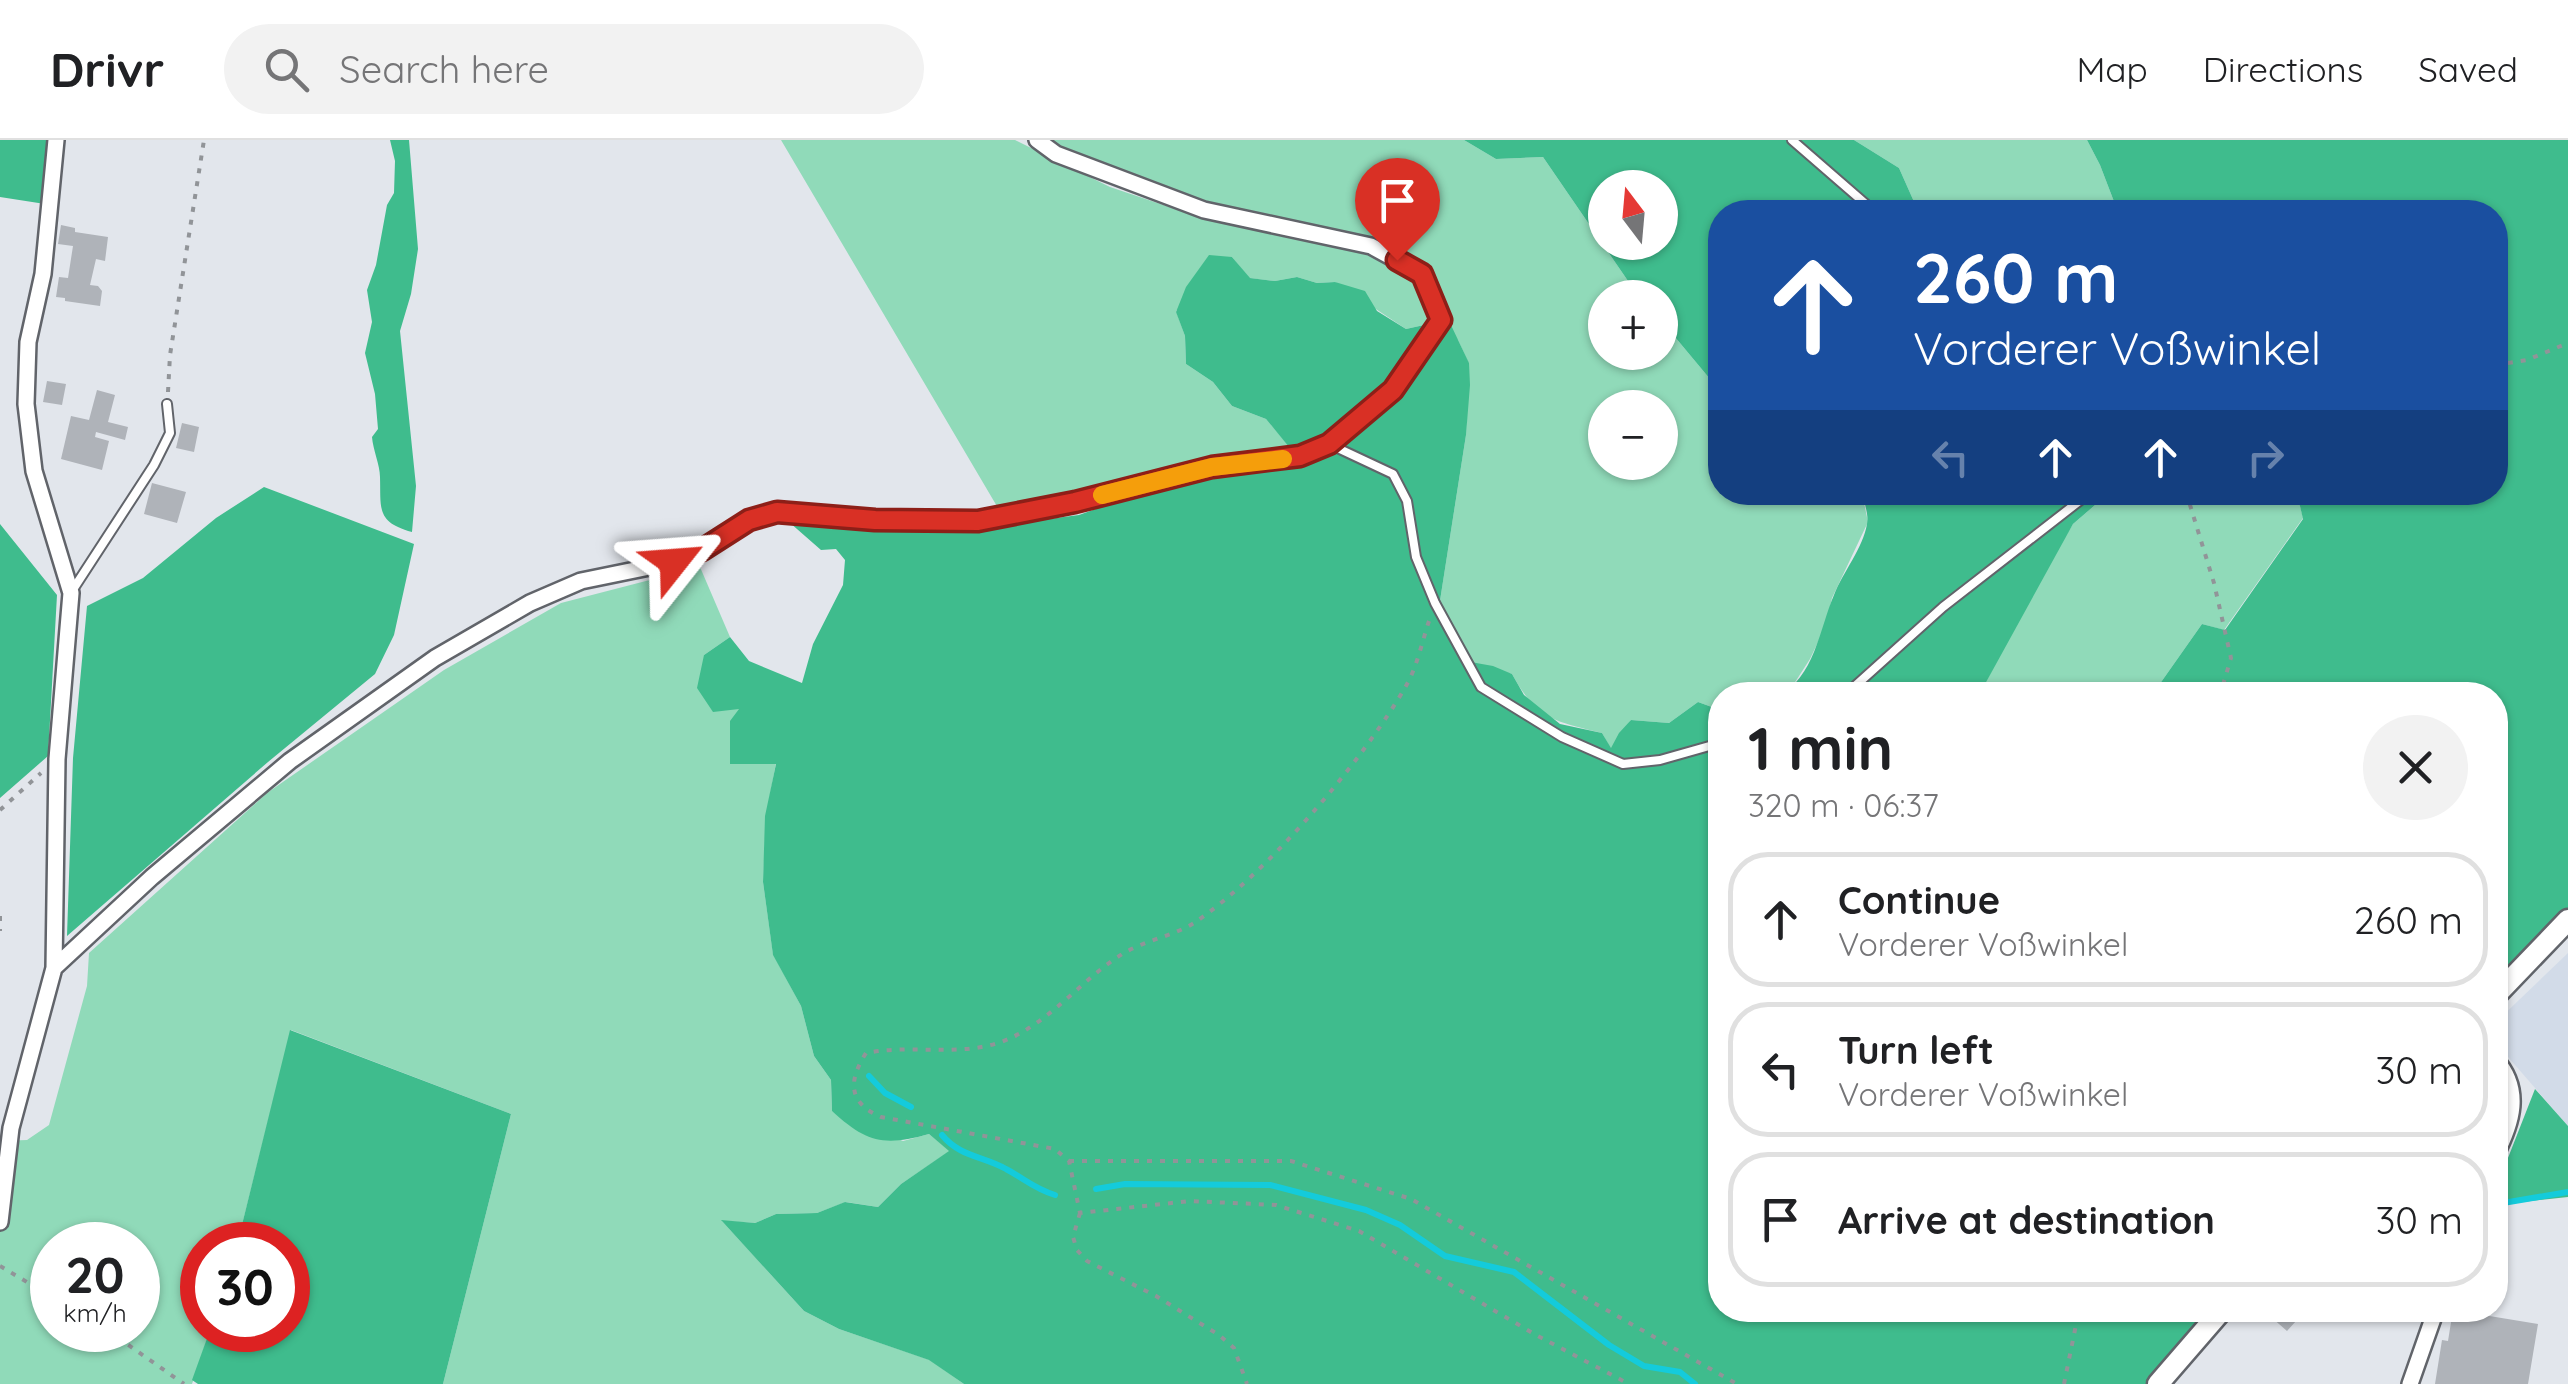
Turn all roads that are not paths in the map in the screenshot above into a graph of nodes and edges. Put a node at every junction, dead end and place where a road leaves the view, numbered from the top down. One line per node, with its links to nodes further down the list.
1 (56, 140): 8 (street)
2 (1037, 140): 6 (street)
3 (1792, 140): 4 (lane)
4 (1861, 200)
5 (167, 404): 8 (lane)
6 (1329, 444): 10 (lane); 12 (street)
7 (2074, 505): 9 (lane)
8 (71, 593): 12 (street)
9 (1859, 682)
10 (1708, 746)
11 (2568, 920): 13 (main road)
12 (54, 968): 16 (street)
13 (2508, 982)
14 (2508, 1079): 15 (street)
15 (2508, 1129)
16 (0, 1222)
17 (2212, 1322): 19 (main road)
18 (2432, 1322): 20 (street)
19 (2158, 1384)
20 (2410, 1384)

